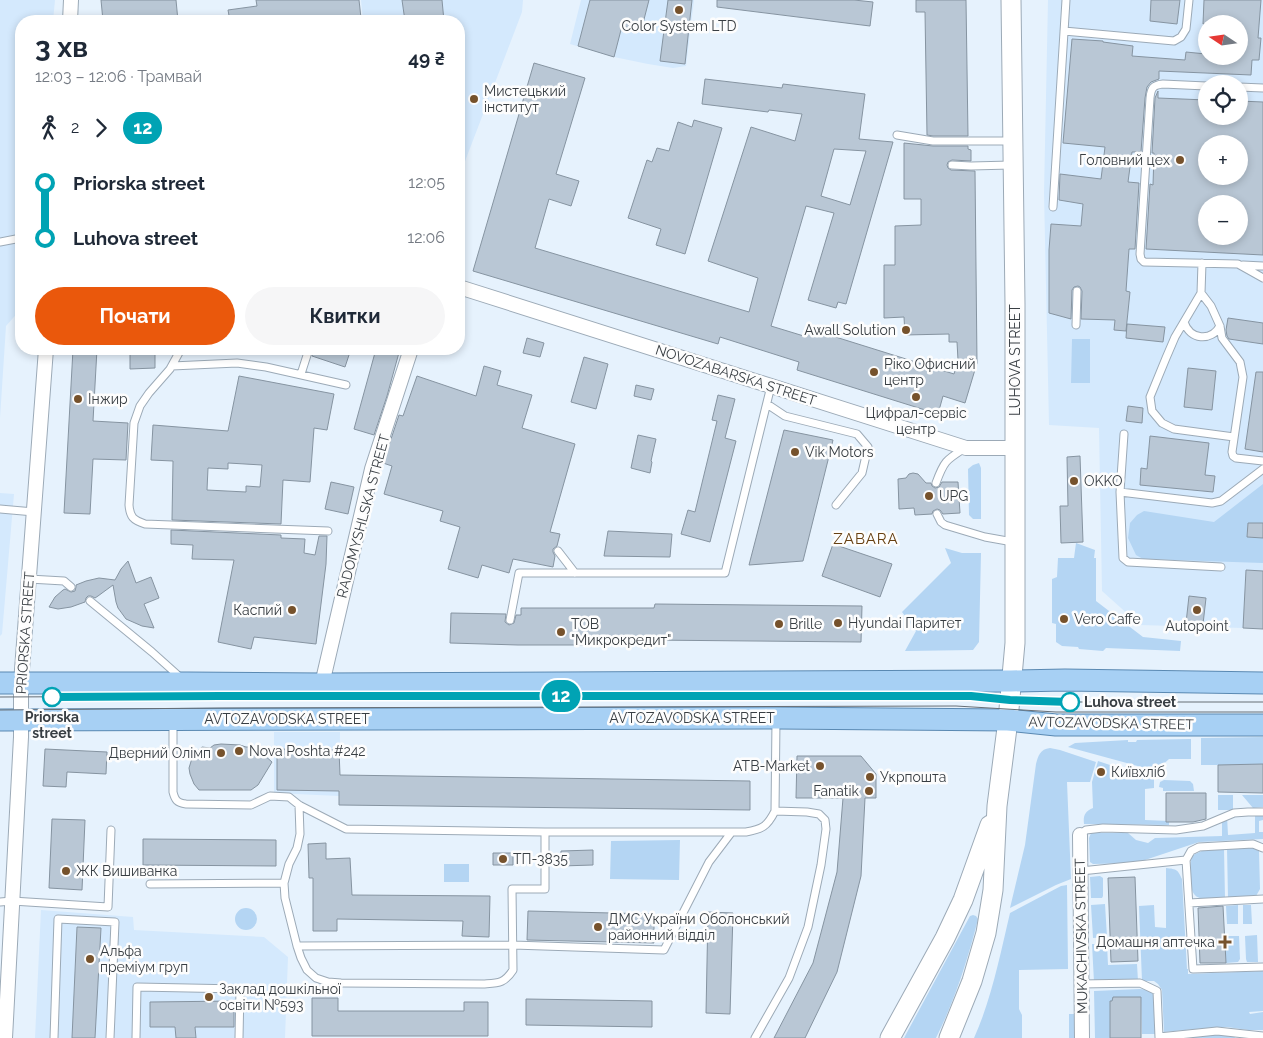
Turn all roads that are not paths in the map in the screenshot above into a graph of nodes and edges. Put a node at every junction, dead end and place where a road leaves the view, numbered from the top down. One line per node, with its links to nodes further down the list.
1 (71, 0): 5 (street)
2 (1011, 0): 11 (main road, LUHOVA STREET)
3 (1066, 0): 6 (lane)
4 (1189, 0): 6 (lane)
5 (70, 15)
6 (1064, 31): 14 (lane)
7 (1198, 86): 17 (lane)
8 (1248, 87): 9 (lane)
9 (1263, 88)
10 (897, 135): 11 (lane)
11 (1012, 141): 13 (main road, LUHOVA STREET)
12 (952, 165): 13 (lane)
13 (1012, 165): 39 (main road, LUHOVA STREET)
14 (1053, 207)
15 (15, 239): 16 (lane)
16 (0, 242)
17 (1202, 262): 18 (lane); 23 (lane)
18 (1238, 264): 19 (lane); 20 (lane)
19 (1263, 266)
20 (1263, 278)
21 (465, 289): 34 (street, NOVOZABARSKA STREET)
22 (1077, 291): 25 (lane)
23 (1201, 293): 24 (lane); 26 (lane)
24 (1184, 322): 26 (lane); 37 (lane)
25 (1076, 325)
26 (1220, 326): 37 (lane)
27 (46, 355): 46 (street, PRIORSKA STREET)
28 (178, 355): 31 (lane)
29 (307, 355): 32 (lane)
30 (409, 355): 62 (street, RADOMYSHLSKA STREET)
31 (172, 366): 32 (lane); 48 (lane)
32 (301, 374): 33 (lane)
33 (346, 385)
34 (771, 386): 35 (lane); 38 (street, NOVOZABARSKA STREET)
35 (767, 404): 44 (lane); 52 (lane)
36 (1124, 434): 43 (lane)
37 (1234, 437): 40 (lane)
38 (966, 448): 39 (street, NOVOZABARSKA STREET); 42 (lane)
39 (1015, 448): 49 (main road, LUHOVA STREET)
40 (1263, 461)
41 (1263, 469): 43 (lane)
42 (936, 482)
43 (1120, 492): 51 (lane)
44 (836, 505)
45 (0, 509): 46 (lane)
46 (34, 512): 53 (street, PRIORSKA STREET)
47 (936, 514): 49 (lane)
48 (328, 531)
49 (1016, 542): 57 (main road, LUHOVA STREET)
50 (558, 551): 52 (lane)
51 (1221, 567)
52 (576, 573): 56 (lane)
53 (29, 579): 54 (lane); 59 (street, PRIORSKA STREET)
54 (71, 586)
55 (90, 600): 60 (lane)
56 (510, 620)
57 (1011, 681): 61 (main road); 62 (main road); 67 (main road, LUHOVA STREET)
58 (0, 683): 59 (main road)
59 (21, 683): 60 (main road); 65 (street, PRIORSKA STREET)
60 (187, 683): 62 (main road)
61 (1263, 683)
62 (322, 684)
63 (776, 718): 66 (main road, AVTOZAVODSKA STREET); 67 (main road, AVTOZAVODSKA STREET); 71 (lane)
64 (0, 720): 65 (main road, AVTOZAVODSKA STREET)
65 (21, 720): 66 (main road, AVTOZAVODSKA STREET); 83 (street, PRIORSKA STREET)
66 (173, 720): 69 (lane)
67 (1008, 720): 68 (main road, AVTOZAVODSKA STREET); 70 (main road, LUHOVA STREET)
68 (1263, 725)
69 (299, 805): 74 (lane); 80 (lane)
70 (997, 806): 96 (main road); 97 (main road)
71 (775, 812): 75 (lane); 95 (lane)
72 (1263, 812): 76 (lane)
73 (111, 830): 83 (lane)
74 (545, 832): 75 (lane); 85 (lane)
75 (731, 832): 85 (lane)
76 (1080, 835): 79 (street, MUKACHIVSKA STREET)
77 (1263, 848): 78 (lane)
78 (1186, 860): 79 (lane); 84 (lane)
79 (1081, 871): 88 (street, MUKACHIVSKA STREET)
80 (284, 883): 81 (lane); 86 (lane)
81 (150, 884)
82 (1263, 898): 84 (lane)
83 (6, 901): 89 (street, PRIORSKA STREET)
84 (1189, 903): 87 (lane)
85 (513, 945): 86 (lane); 86 (lane)
86 (297, 946)
87 (1263, 966)
88 (1081, 984): 98 (street, MUKACHIVSKA STREET); 99 (lane)
89 (3, 1034)
90 (1263, 1036): 99 (lane)
91 (54, 1038): 92 (lane)
92 (110, 1038)
93 (136, 1038): 94 (lane)
94 (239, 1038)
95 (755, 1038)
96 (890, 1038)
97 (949, 1038)
98 (1082, 1038)
99 (1159, 1038)

